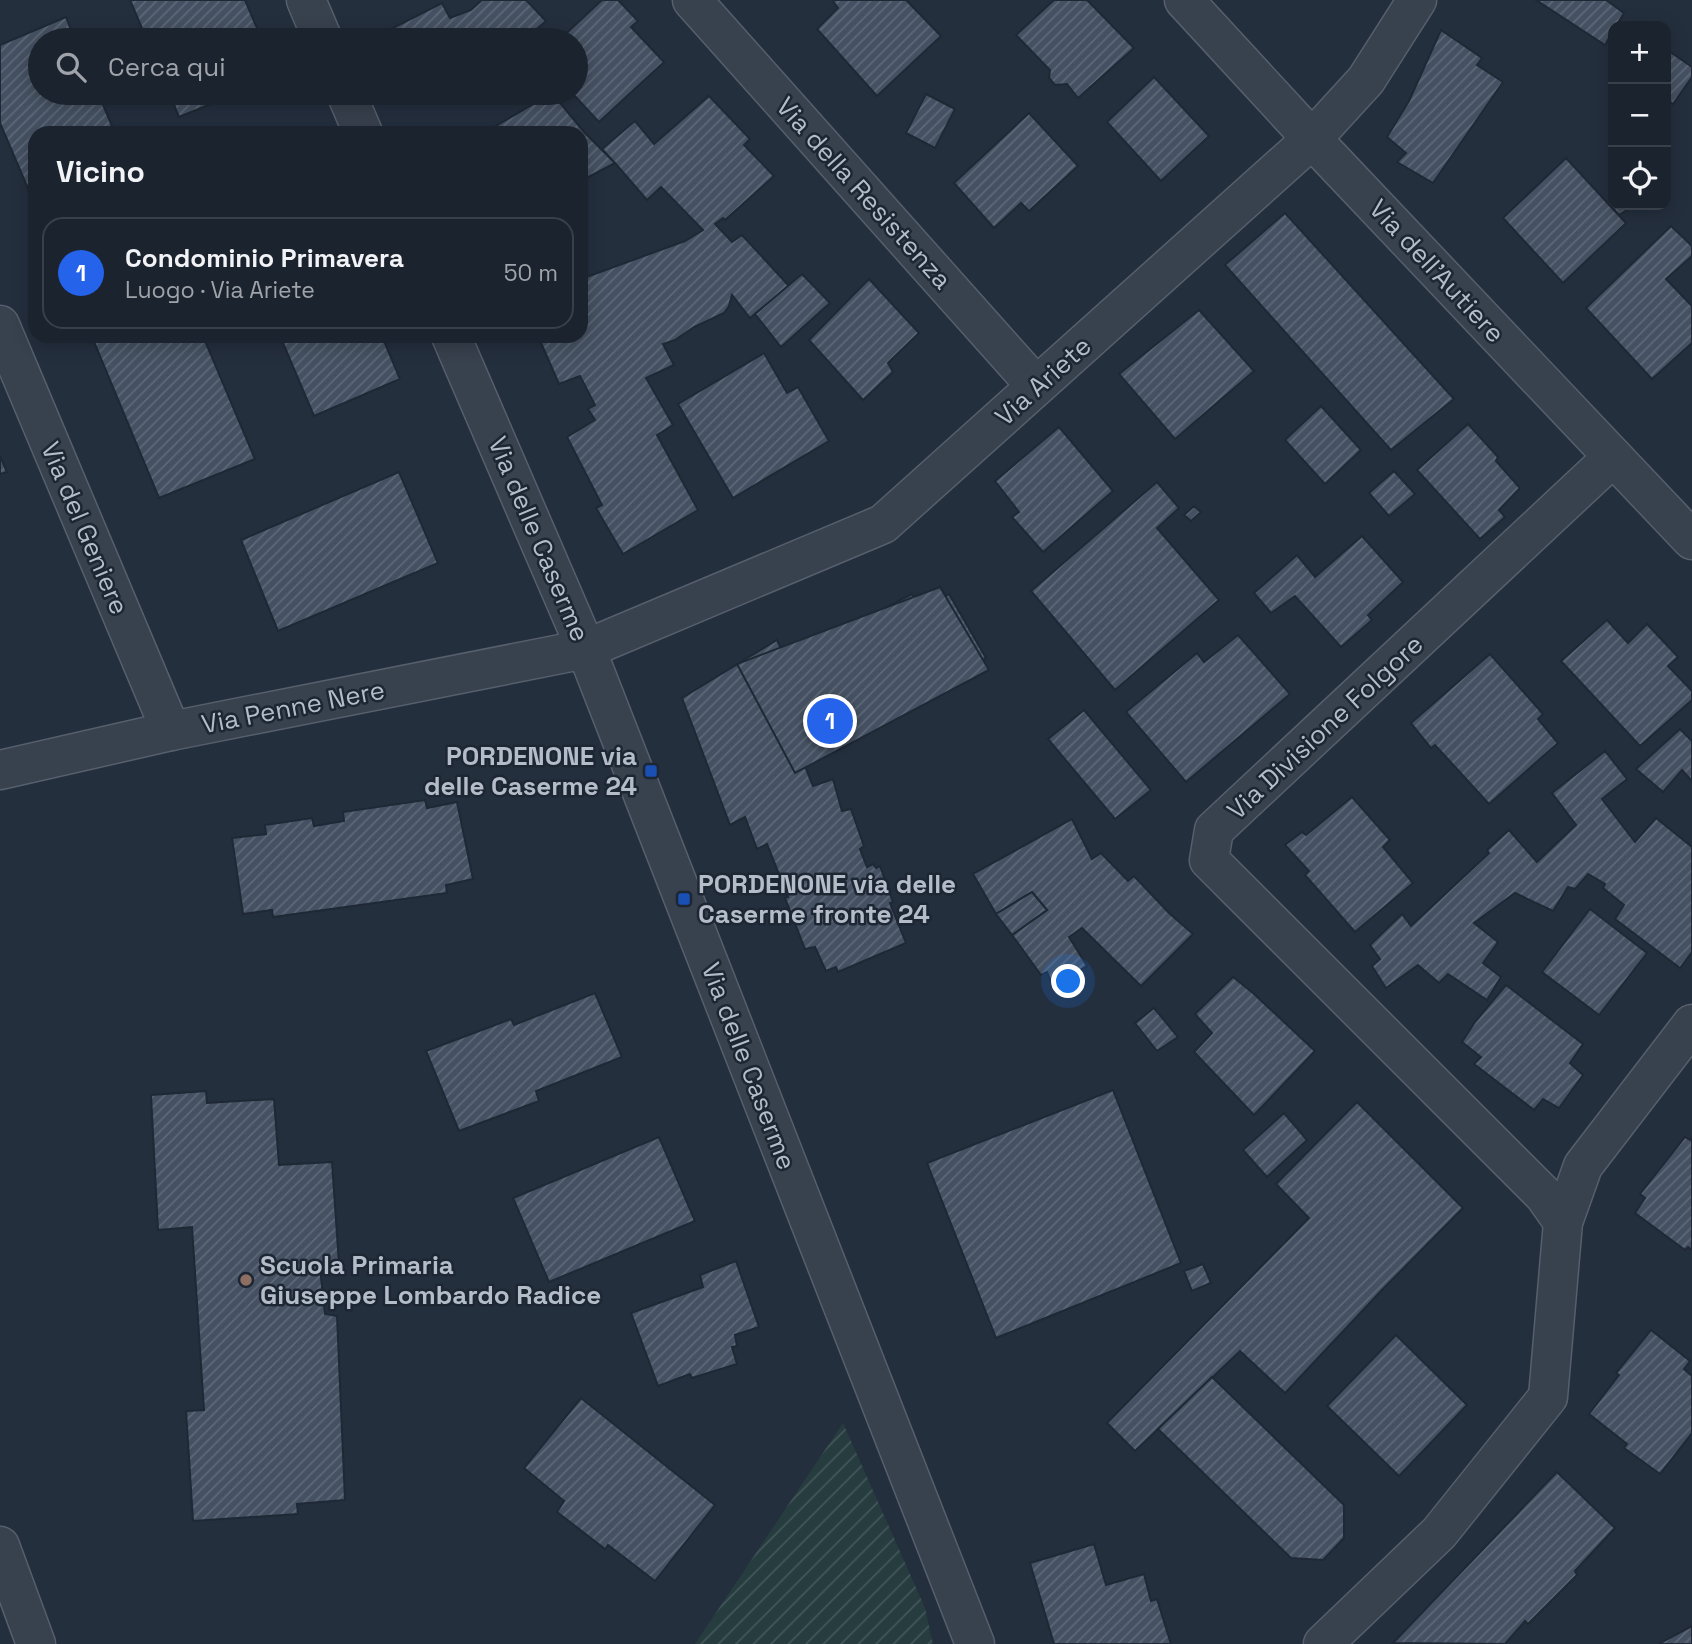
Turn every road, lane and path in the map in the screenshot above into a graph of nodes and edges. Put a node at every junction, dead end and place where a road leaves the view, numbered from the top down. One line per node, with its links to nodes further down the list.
1 (306, 0): 5 (street)
2 (692, 0): 11 (street, Via della Resistenza)
3 (1184, 0): 8 (street, Via dell'Autiere)
4 (1416, 0): 8 (street, Via Ariete)
5 (318, 28)
6 (351, 105): 7 (street)
7 (360, 126)
8 (1312, 139): 11 (street, Via Ariete); 12 (street, Via dell'Autiere)
9 (0, 325): 15 (street, Via del Geniere)
10 (454, 343): 14 (street, Via delle Caserme)
11 (1036, 386): 14 (street, Via Ariete)
12 (1613, 457): 13 (street, Via dell'Autiere); 18 (street, Via Divisione Folgore)
13 (1692, 540)
14 (586, 649): 15 (street, Via Penne Nere); 21 (street, Via delle Caserme)
15 (171, 731): 16 (street, Via Penne Nere)
16 (0, 770)
17 (1692, 1024): 18 (street)
18 (1563, 1223): 22 (street)
19 (0, 1546): 20 (street)
20 (36, 1644)
21 (975, 1644)
22 (1323, 1644)

